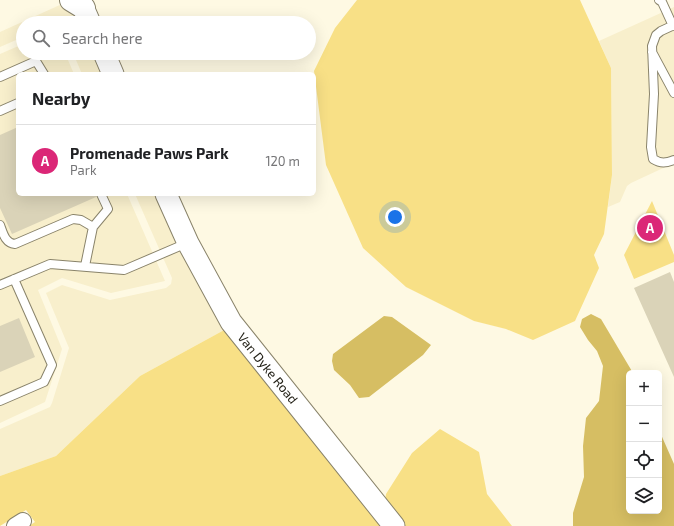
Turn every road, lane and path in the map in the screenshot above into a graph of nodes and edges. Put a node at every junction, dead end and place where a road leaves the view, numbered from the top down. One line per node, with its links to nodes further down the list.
1 (663, 1): 2 (lane)
2 (673, 26): 3 (lane)
3 (652, 51): 8 (lane); 11 (lane)
4 (107, 60): 6 (street)
5 (43, 72): 7 (lane)
6 (112, 72)
7 (0, 78)
8 (674, 93)
9 (16, 104): 10 (lane)
10 (0, 111)
11 (674, 160)
12 (102, 196): 15 (lane)
13 (167, 196): 17 (street, Van Dyke Road)
14 (0, 225): 16 (lane)
15 (93, 227): 16 (lane); 18 (lane)
16 (4, 243)
17 (188, 243): 18 (lane); 22 (street, Van Dyke Road)
18 (85, 266): 19 (lane)
19 (14, 279): 20 (lane); 21 (lane)
20 (0, 285)
21 (0, 401)
22 (394, 526)

